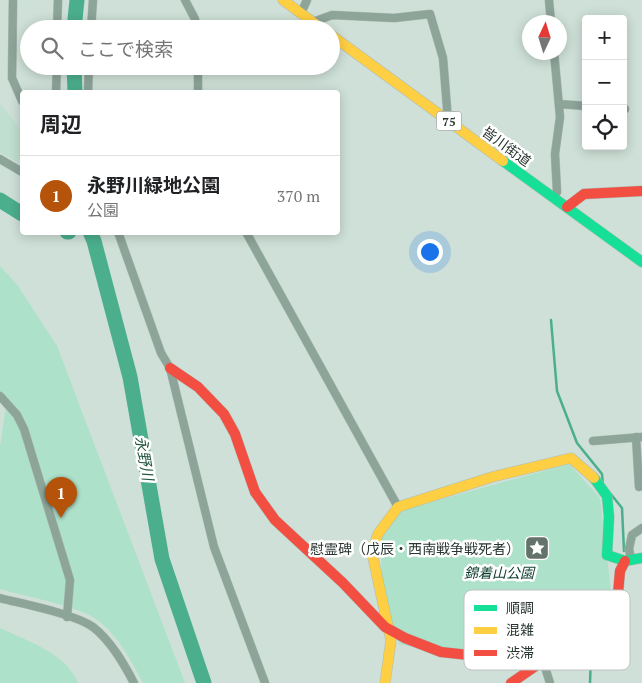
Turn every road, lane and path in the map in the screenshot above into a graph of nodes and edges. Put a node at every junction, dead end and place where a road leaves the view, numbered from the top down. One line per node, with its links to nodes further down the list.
1 (13, 0): 23 (street)
2 (58, 0): 10 (street)
3 (93, 0): 11 (street)
4 (185, 0): 12 (street)
5 (282, 0): 8 (street)
6 (307, 0): 8 (street)
7 (549, 0): 9 (street)
8 (301, 13): 13 (street)
9 (550, 15)
10 (57, 20)
11 (92, 20)
12 (195, 20)
13 (310, 20)
14 (318, 20): 26 (street)
15 (340, 42): 26 (street, 皆川街道 / 75)
16 (555, 60): 24 (street)
17 (57, 75): 20 (street)
18 (89, 75): 21 (street)
19 (198, 75): 22 (street)
20 (56, 90)
21 (88, 90)
22 (198, 90)
23 (20, 96)
24 (558, 104): 25 (street); 30 (street)
25 (582, 106)
26 (448, 120): 30 (street, 皆川街道 / 75)
27 (0, 159): 28 (street)
28 (20, 171)
29 (642, 191): 31 (street)
30 (553, 197): 31 (street, 皆川街道 / 75)
31 (567, 207): 34 (street, 皆川街道 / 75)
32 (119, 235): 35 (street)
33 (248, 235): 40 (street)
34 (642, 262)
35 (170, 368): 47 (street); 52 (street)
36 (0, 396): 46 (street)
37 (639, 437): 38 (street); 39 (street)
38 (593, 442)
39 (639, 487)
40 (398, 507): 43 (street); 47 (street)
41 (642, 528): 43 (street)
42 (642, 558): 43 (street)
43 (628, 560): 44 (street)
44 (620, 590)
45 (0, 598): 46 (street)
46 (67, 617): 51 (street)
47 (390, 630): 48 (street); 53 (street)
48 (464, 656)
49 (529, 670): 54 (street)
50 (546, 670): 55 (street)
51 (134, 683)
52 (265, 683)
53 (385, 683)
54 (511, 683)
55 (550, 683)

